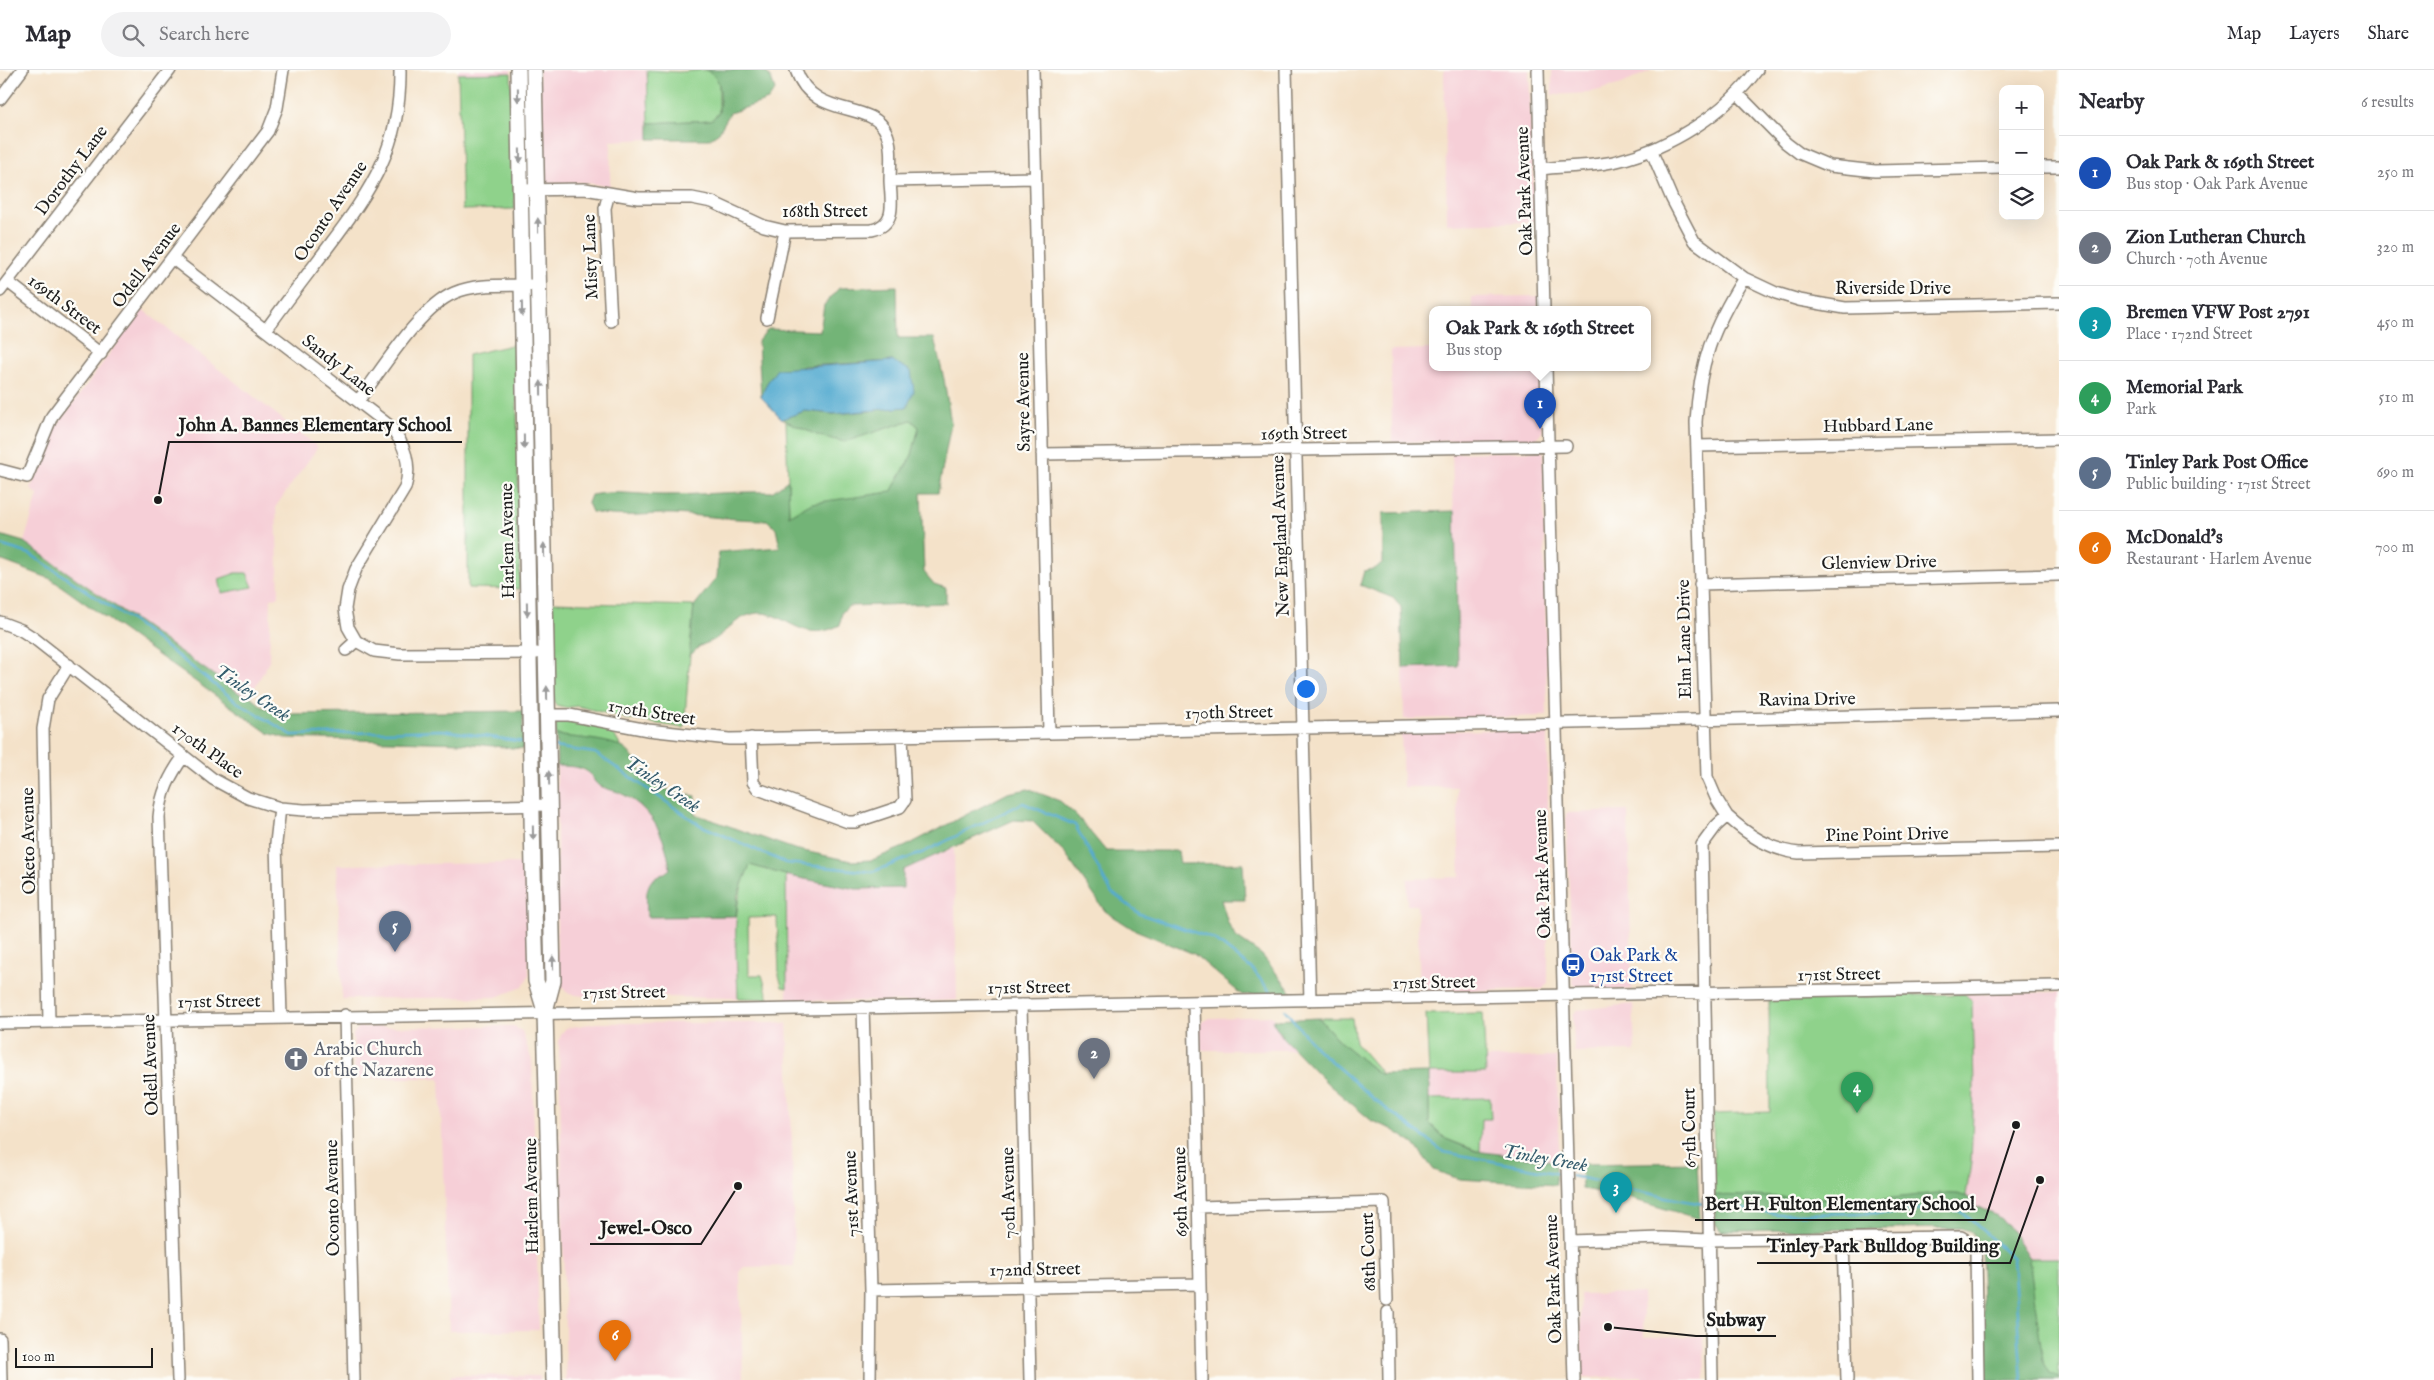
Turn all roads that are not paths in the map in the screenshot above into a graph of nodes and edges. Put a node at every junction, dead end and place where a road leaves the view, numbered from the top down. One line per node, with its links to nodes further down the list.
1 (22, 70): 13 (street)
2 (170, 70): 29 (street, Dorothy Lane)
3 (283, 70): 25 (street, Odell Avenue)
4 (400, 70): 34 (street, Oconto Avenue)
5 (518, 70): 21 (main road, Harlem Avenue, one-way to 21)
6 (534, 70): 22 (main road, Harlem Avenue)
7 (796, 70): 20 (street, 168th Street)
8 (1033, 70): 19 (street, Sayre Avenue)
9 (1286, 70): 42 (street, New England Avenue)
10 (1538, 70): 18 (street, Oak Park Avenue)
11 (1757, 70): 12 (street)
12 (1736, 94): 14 (street); 17 (street)
13 (0, 99)
14 (1651, 150): 18 (street); 26 (street, Riverside Drive)
15 (2044, 167): 16 (street)
16 (2059, 167)
17 (1999, 168)
18 (1540, 169): 31 (street, Oak Park Avenue)
19 (1035, 178): 20 (street); 43 (street, Sayre Avenue)
20 (890, 182): 24 (street, 168th Street)
21 (520, 190): 22 (street, 168th Street); 28 (main road, Harlem Avenue)
22 (537, 190): 23 (street, 168th Street); 27 (main road, Harlem Avenue, one-way to 22)
23 (609, 193): 24 (street, 168th Street); 33 (street, Misty Lane)
24 (785, 232): 32 (street)
25 (173, 259): 34 (street, Sandy Lane); 35 (street, Odell Avenue)
26 (1744, 278): 30 (street, Riverside Drive); 41 (street, Elm Lane Drive)
27 (539, 285): 28 (street); 51 (main road, Harlem Avenue, one-way to 27)
28 (522, 286): 37 (street); 50 (main road, Harlem Avenue, one-way to 50)
29 (4, 287): 35 (street, 169th Street)
30 (2059, 303)
31 (1544, 306)
32 (768, 318)
33 (611, 320)
34 (266, 330): 37 (street, Sandy Lane)
35 (101, 354): 44 (street, Odell Avenue)
36 (1546, 371): 39 (street, Oak Park Avenue)
37 (358, 401): 48 (street, Sandy Lane)
38 (2059, 438): 41 (street, Hubbard Lane)
39 (1548, 446): 40 (street, 169th Street); 42 (street, 169th Street); 56 (street, Oak Park Avenue)
40 (1566, 446)
41 (1697, 446): 46 (street, Elm Lane Drive)
42 (1295, 450): 43 (street, 169th Street); 57 (street, New England Avenue)
43 (1042, 454): 58 (street, Sayre Avenue)
44 (0, 470)
45 (2059, 576): 46 (street, Glenview Drive)
46 (1700, 584): 55 (street, Elm Lane Drive)
47 (0, 622): 52 (street, 170th Place)
48 (356, 641): 49 (street); 50 (street)
49 (346, 650)
50 (528, 653): 51 (street); 63 (main road, Harlem Avenue)
51 (546, 653): 54 (main road, Harlem Avenue, one-way to 51)
52 (69, 665): 61 (street, 170th Place); 78 (street, Oketo Avenue)
53 (2059, 711): 55 (street, Ravina Drive)
54 (548, 715): 60 (street, 170th Street); 62 (main road, Harlem Avenue, one-way to 54)
55 (1703, 719): 56 (street, Ravina Drive); 65 (street, Elm Lane Drive)
56 (1556, 723): 57 (street, 170th Street); 69 (street, Oak Park Avenue)
57 (1303, 728): 58 (street, 170th Street); 70 (street, New England Avenue)
58 (1049, 733): 59 (street, 170th Street)
59 (902, 736): 60 (street, 170th Street); 60 (street)
60 (751, 738)
61 (184, 756): 64 (street, 170th Place); 77 (street, Odell Avenue)
62 (550, 805): 63 (street, 170th Place); 74 (main road, Harlem Avenue, one-way to 62)
63 (532, 806): 64 (street, 170th Place); 74 (main road, Harlem Avenue, one-way to 74)
64 (280, 808): 76 (street)
65 (1727, 816): 66 (street, Pine Point Drive); 68 (street)
66 (2059, 847)
67 (2059, 986): 68 (street, 171st Street)
68 (1705, 995): 69 (street, 171st Street); 82 (street, 67th Court)
69 (1563, 998): 70 (street, 171st Street); 83 (street, Oak Park Avenue)
70 (1310, 1001): 71 (street, 171st Street)
71 (1194, 1003): 72 (street, 171st Street); 80 (street, 69th Avenue)
72 (1021, 1005): 73 (street, 171st Street); 85 (street, 70th Avenue)
73 (863, 1007): 74 (street, 171st Street); 86 (street, 71st Avenue)
74 (545, 1011): 75 (street, 171st Street); 93 (main road, Harlem Avenue)
75 (345, 1015): 76 (street, 171st Street); 92 (street, Oconto Avenue)
76 (281, 1017): 77 (street, 171st Street)
77 (166, 1020): 78 (street, 171st Street); 91 (street, Odell Avenue)
78 (49, 1022): 79 (street, 171st Street)
79 (0, 1023)
80 (1198, 1206): 84 (street, 69th Avenue); 87 (street, 68th Court)
81 (1843, 1238): 82 (street); 100 (street); 101 (street)
82 (1708, 1240): 83 (street); 99 (street, 67th Court)
83 (1570, 1241): 98 (street, Oak Park Avenue)
84 (1200, 1284): 85 (street, 172nd Street); 96 (street, 69th Avenue)
85 (1027, 1287): 86 (street, 172nd Street); 95 (street, 70th Avenue)
86 (871, 1290): 94 (street, 71st Avenue)
87 (1387, 1300)
88 (1388, 1312): 97 (street, 68th Court)
89 (0, 1339): 90 (street)
90 (1, 1380)
91 (178, 1380)
92 (354, 1380)
93 (554, 1380)
94 (870, 1380)
95 (1030, 1380)
96 (1202, 1380)
97 (1390, 1380)
98 (1574, 1380)
99 (1712, 1380)
100 (1847, 1380)
101 (1978, 1380)

